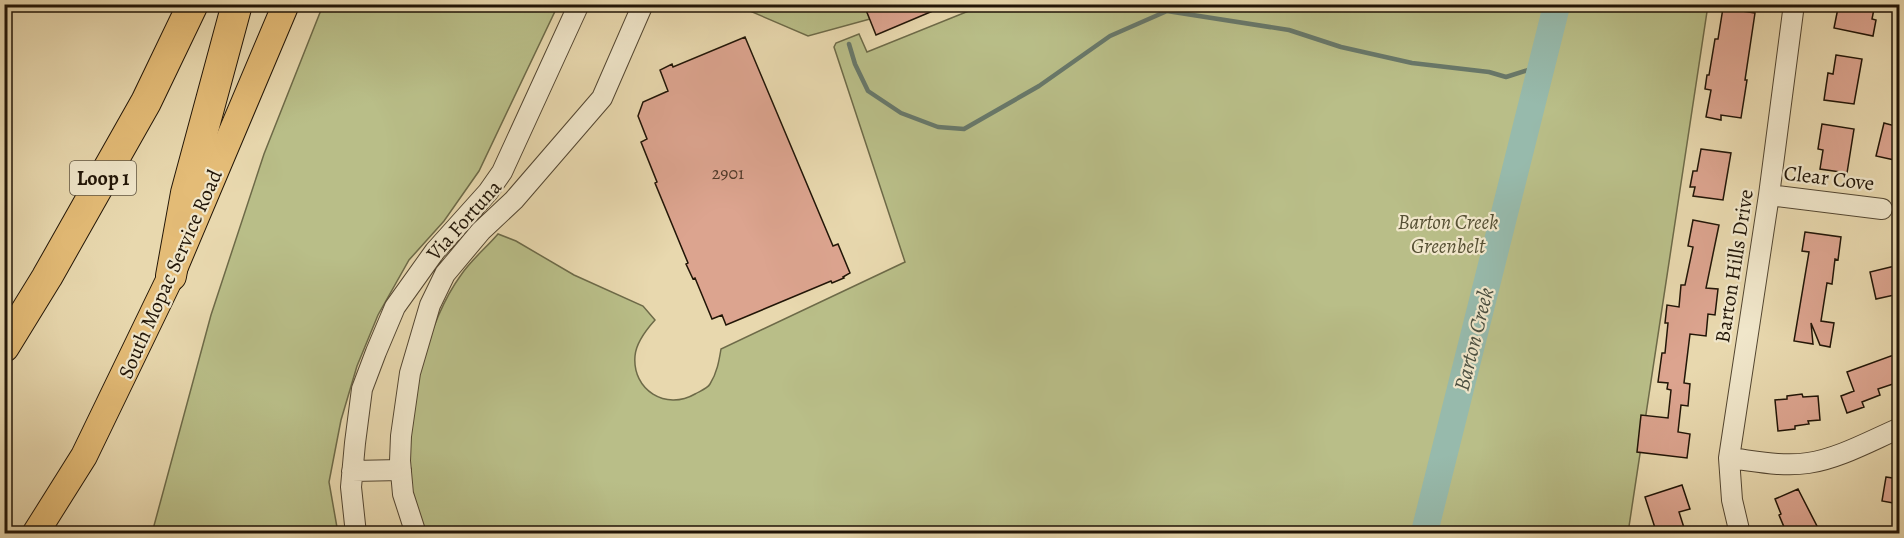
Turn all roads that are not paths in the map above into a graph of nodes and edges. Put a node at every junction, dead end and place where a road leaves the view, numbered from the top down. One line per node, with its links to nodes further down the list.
1 (193, 4): 12 (highway, Loop 1)
2 (237, 4): 11 (highway)
3 (286, 4): 11 (main road, South Mopac Service Road)
4 (579, 4): 7 (street, Via Fortuna)
5 (644, 4): 9 (street, Via Fortuna)
6 (1794, 4): 8 (street, Barton Hills Drive)
7 (494, 184): 9 (street); 16 (street, Via Fortuna)
8 (1769, 195): 10 (street, Clear Cove); 14 (street, Barton Hills Drive)
9 (514, 200): 15 (street, Via Fortuna)
10 (1882, 209)
11 (171, 276): 17 (main road, South Mopac Service Road)
12 (4, 347)
13 (1899, 428): 14 (street)
14 (1729, 458): 20 (street, Barton Hills Drive)
15 (401, 470): 16 (street); 19 (street, Via Fortuna)
16 (352, 471): 18 (street, Via Fortuna)
17 (35, 534)
18 (356, 534)
19 (416, 534)
20 (1740, 534)

